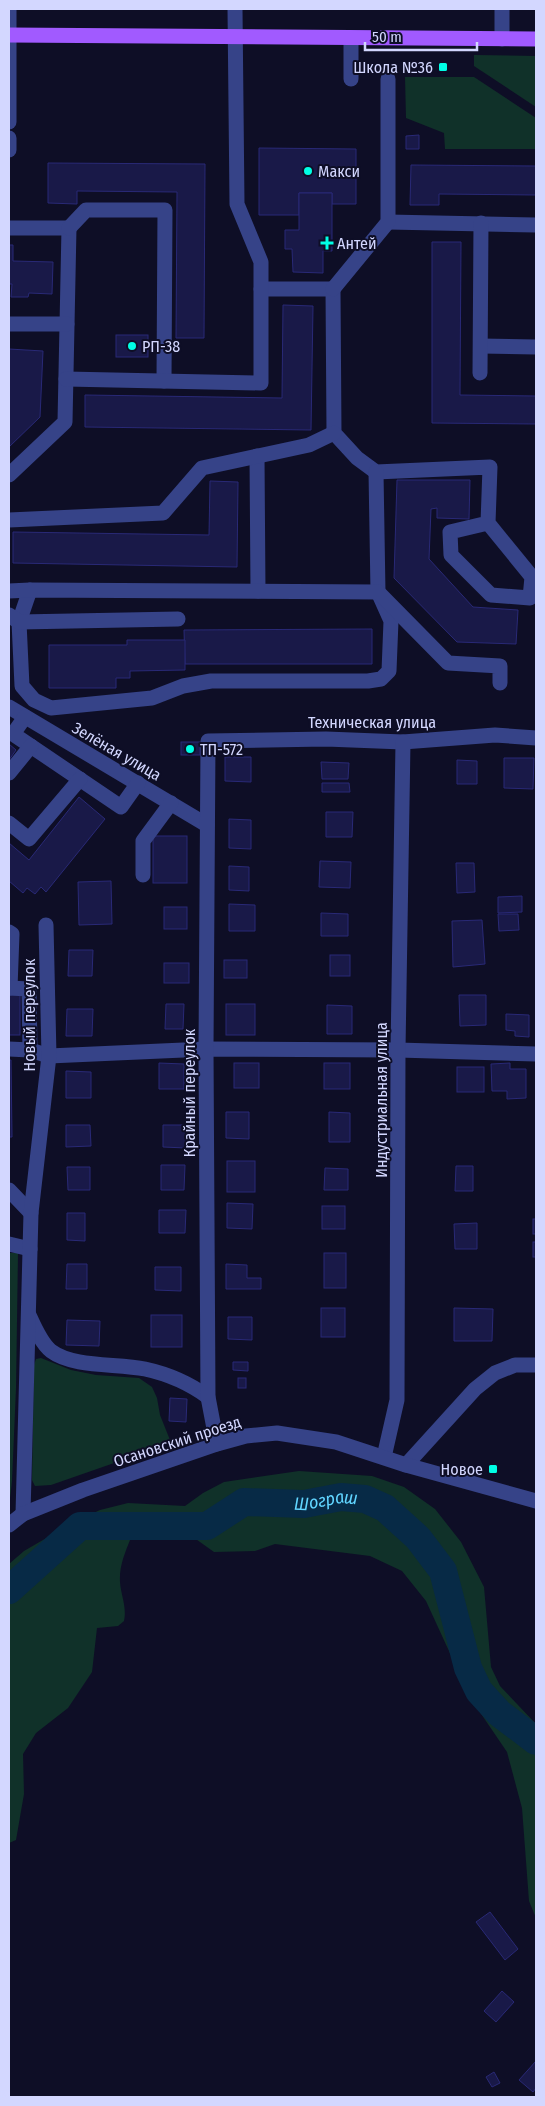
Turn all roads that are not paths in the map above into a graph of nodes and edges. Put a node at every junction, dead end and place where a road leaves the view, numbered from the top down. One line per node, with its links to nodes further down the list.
1 (9, 9): 4 (street)
2 (235, 9): 5 (street)
3 (502, 9): 7 (street)
4 (9, 35): 5 (main road); 11 (street)
5 (235, 37): 6 (main road); 19 (street)
6 (351, 38): 7 (main road); 9 (street)
7 (502, 39): 8 (main road)
8 (536, 40)
9 (351, 79)
10 (388, 79): 14 (street)
11 (9, 122)
12 (9, 138): 13 (street)
13 (9, 150)
14 (388, 222): 15 (street); 20 (street)
15 (481, 223): 16 (street); 23 (street)
16 (536, 225)
17 (9, 228): 18 (street)
18 (69, 228): 22 (street); 27 (street)
19 (261, 289): 20 (street); 27 (street)
20 (333, 289): 28 (street)
21 (9, 324): 22 (street)
22 (67, 324): 26 (street)
23 (481, 346): 24 (street); 25 (street)
24 (536, 347)
25 (480, 374)
26 (66, 379): 27 (street); 31 (street)
27 (164, 381)
28 (334, 433): 29 (street); 30 (street)
29 (258, 456): 32 (street); 36 (street)
30 (376, 472): 33 (street); 37 (street)
31 (9, 475)
32 (9, 520)
33 (488, 523): 33 (street)
34 (30, 590): 35 (street); 36 (street); 38 (street)
35 (9, 591)
36 (258, 591): 37 (street)
37 (378, 592): 38 (street); 40 (street)
38 (14, 618): 39 (street)
39 (178, 619)
40 (500, 683)
41 (9, 707): 42 (street, Зелёная улица)
42 (25, 717): 46 (street); 49 (street, Зелёная улица)
43 (536, 738): 45 (street, Техническая улица)
44 (208, 741): 45 (street, Техническая улица); 52 (street, Крайный переулок)
45 (404, 742): 60 (street, Индустриальная улица)
46 (31, 746): 47 (street); 48 (street)
47 (9, 773)
48 (80, 779): 49 (street); 51 (street)
49 (138, 783): 50 (street, Зелёная улица)
50 (171, 803): 52 (street, Зелёная улица); 53 (street)
51 (9, 823)
52 (208, 825): 58 (street, Крайный переулок)
53 (143, 875)
54 (46, 926): 62 (street, Новый переулок)
55 (9, 932): 56 (street)
56 (9, 988): 59 (street)
57 (9, 1049): 59 (street)
58 (206, 1049): 60 (street); 62 (street); 69 (street, Крайный переулок)
59 (30, 1050): 62 (street)
60 (398, 1050): 61 (street); 71 (street, Индустриальная улица)
61 (536, 1054)
62 (49, 1056): 64 (street, Новый переулок)
63 (9, 1190): 64 (street)
64 (32, 1213): 66 (street, Новый переулок)
65 (9, 1244): 66 (street)
66 (30, 1249): 67 (street, Новый переулок)
67 (28, 1314): 69 (street); 74 (street, Новый переулок)
68 (536, 1365): 72 (street)
69 (208, 1397): 70 (street, Крайный переулок)
70 (217, 1444): 71 (street, Осановский проезд); 74 (street, Осановский проезд)
71 (384, 1457): 72 (street, Осановский проезд)
72 (406, 1465): 73 (street, Осановский проезд)
73 (536, 1502)
74 (23, 1514): 75 (street, Осановский проезд)
75 (9, 1525)

